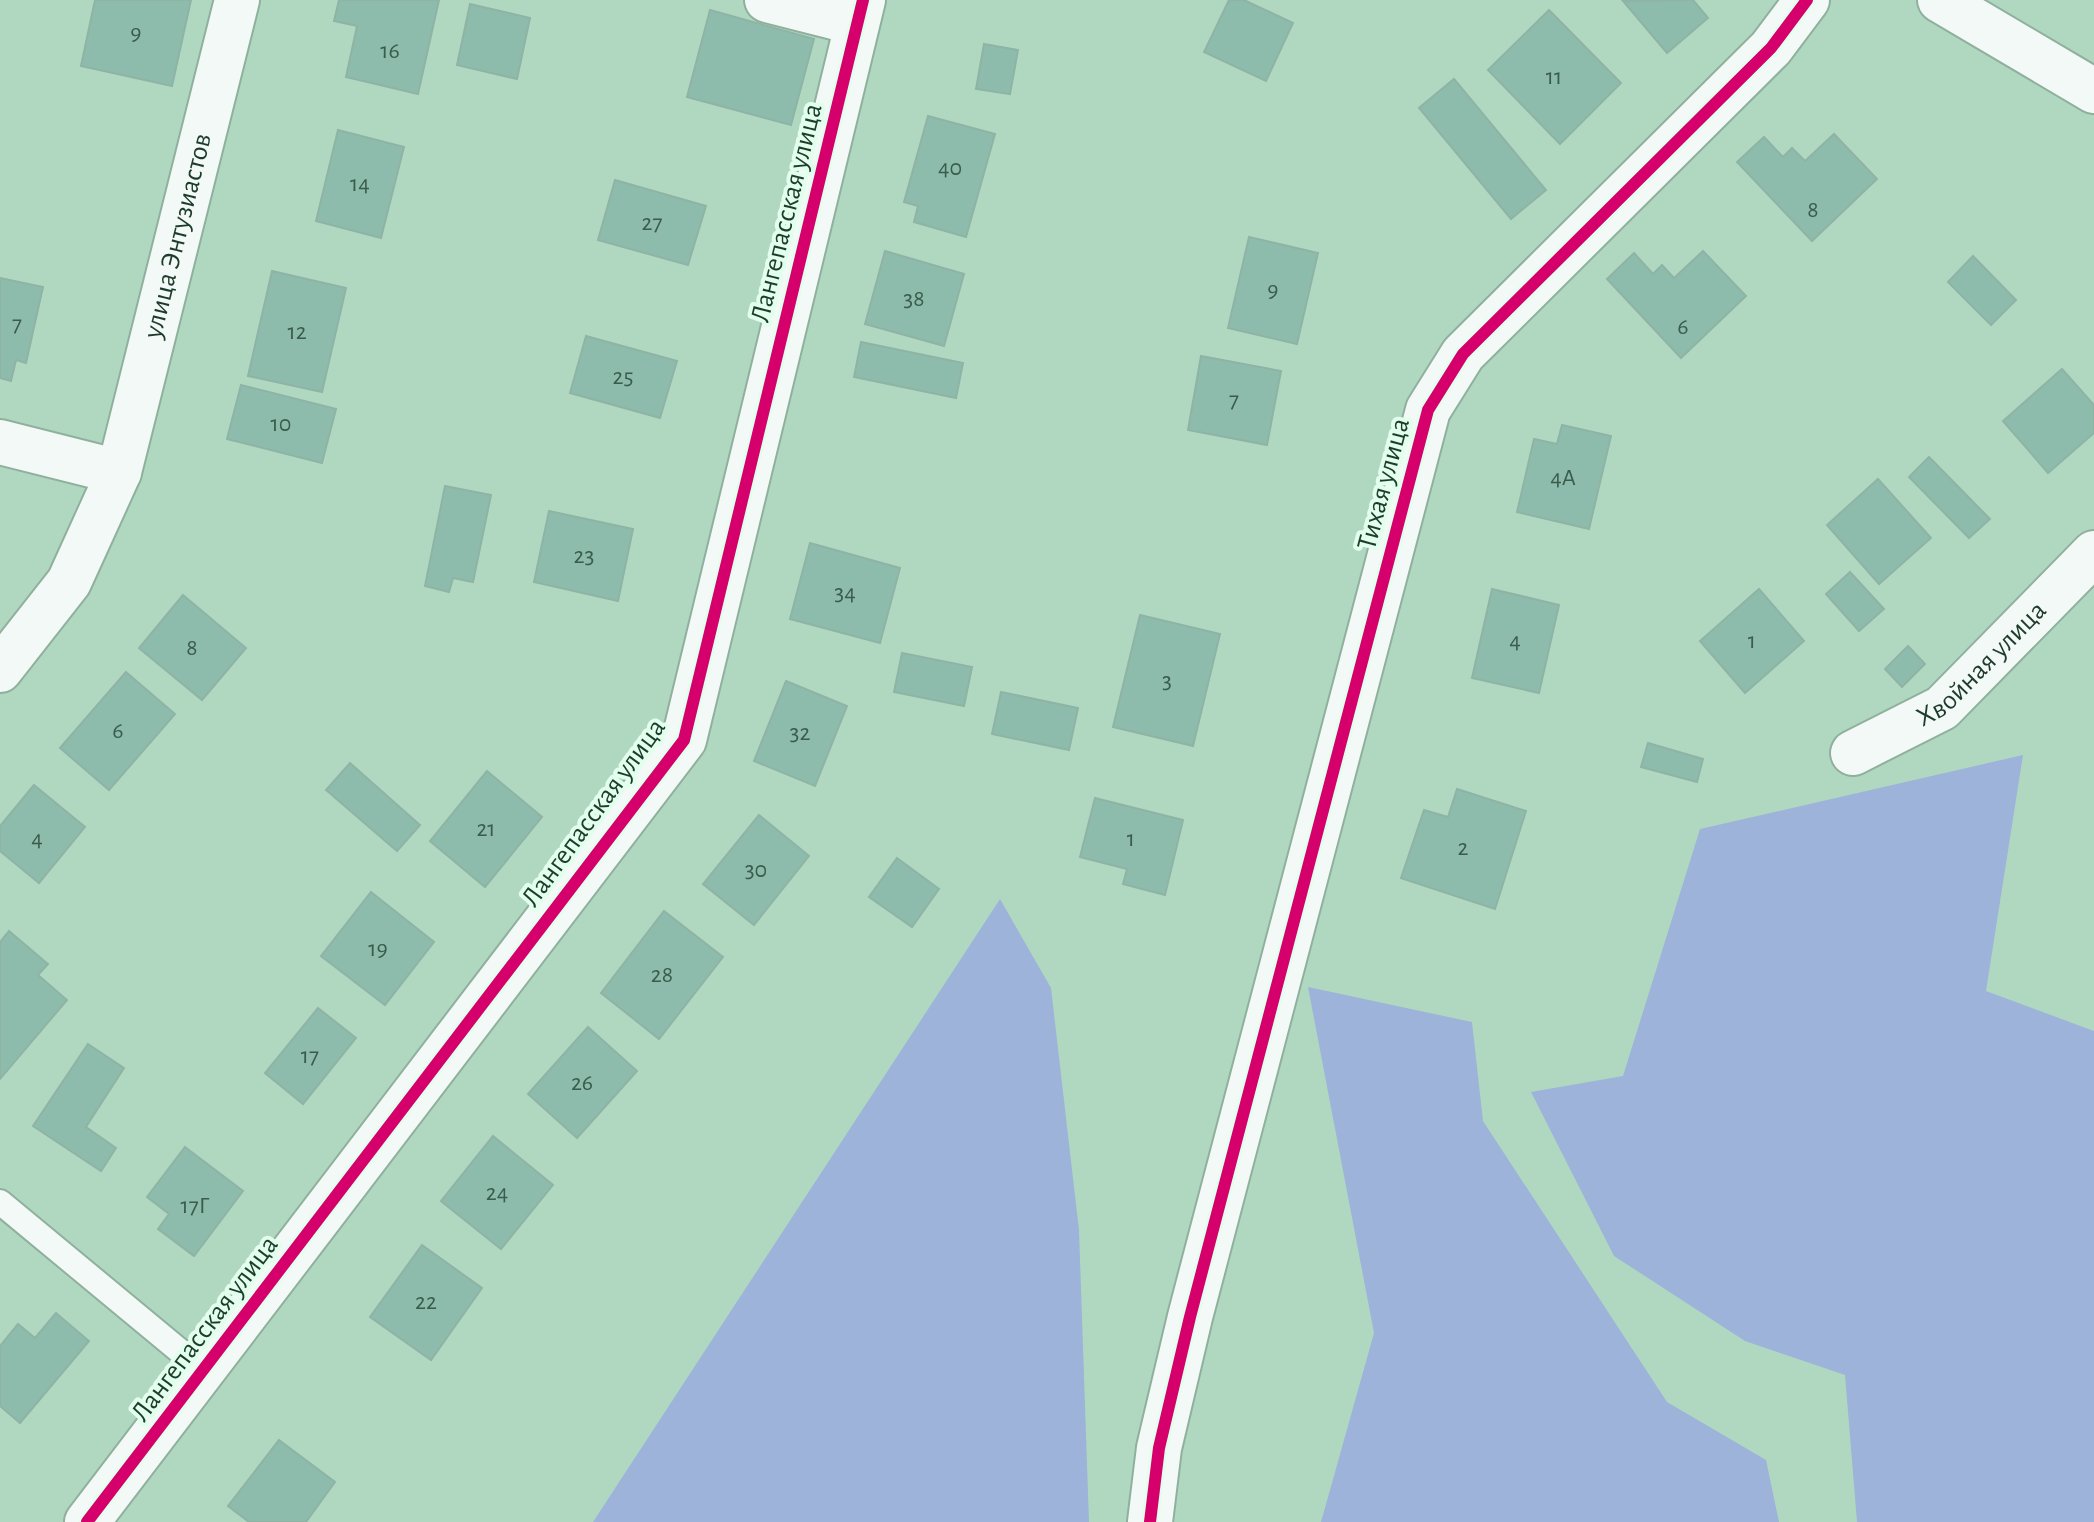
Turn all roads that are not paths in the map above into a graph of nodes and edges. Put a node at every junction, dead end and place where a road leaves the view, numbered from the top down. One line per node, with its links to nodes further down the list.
1 (237, 0): 8 (street, улица Энтузиастов)
2 (767, 0): 5 (street)
3 (1807, 0): 15 (street, Тихая улица)
4 (1940, 0): 6 (street)
5 (860, 12): 13 (street, Лангепасская улица)
6 (2094, 91)
7 (0, 442): 8 (street)
8 (119, 472): 10 (street, улица Энтузиастов)
9 (2094, 553): 11 (street, Хвойная улица)
10 (0, 670)
11 (1853, 753)
12 (0, 1202): 13 (lane)
13 (204, 1371): 14 (street, Лангепасская улица)
14 (87, 1522)
15 (1150, 1522)

